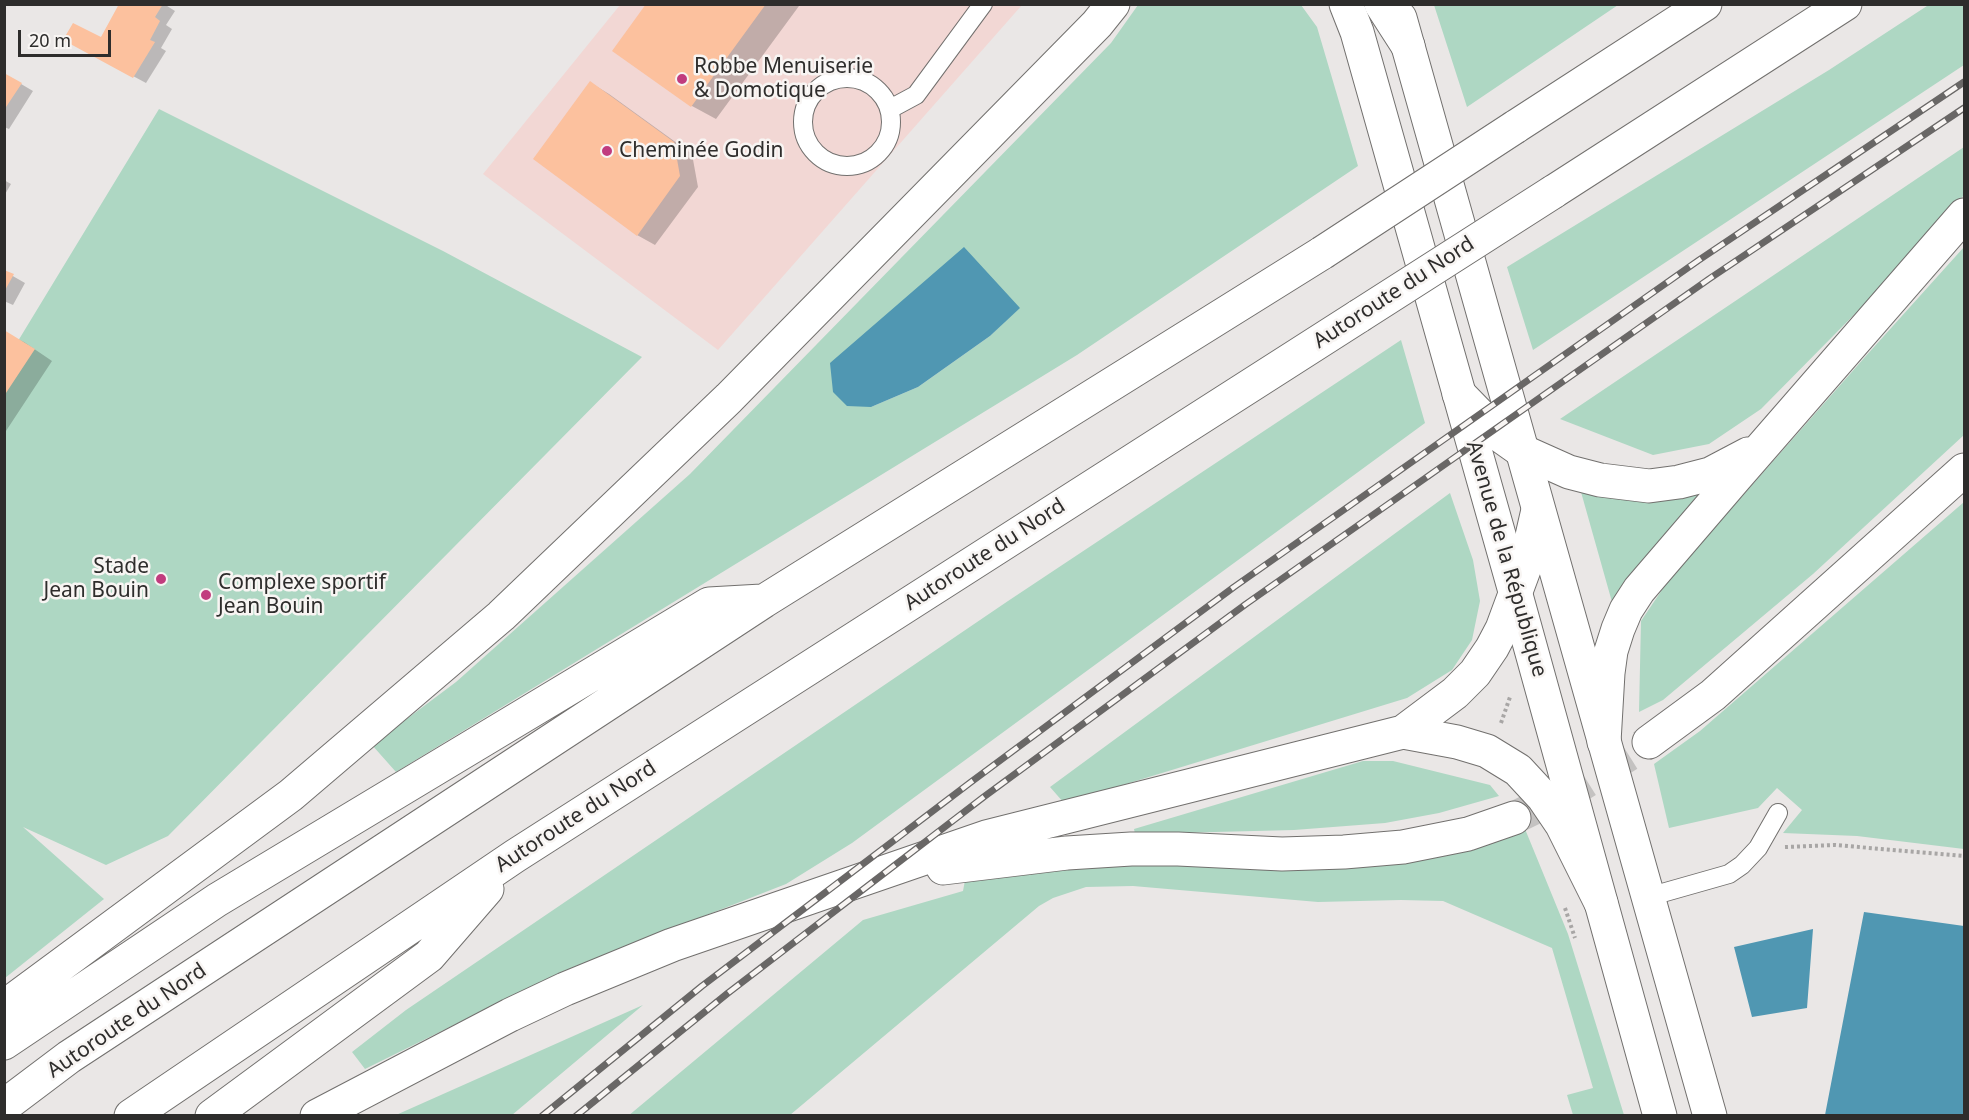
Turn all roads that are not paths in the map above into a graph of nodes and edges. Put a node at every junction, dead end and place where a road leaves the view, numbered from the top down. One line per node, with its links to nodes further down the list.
1 (982, 4): 9 (lane)
2 (1113, 4): 27 (main road)
3 (1346, 4): 11 (main road, Avenue de la République)
4 (1381, 4): 8 (main road)
5 (1396, 4): 8 (main road, Avenue de la République)
6 (1705, 4): 17 (main road, Autoroute du Nord, bridge)
7 (1845, 4): 23 (main road, Autoroute du Nord, bridge)
8 (1408, 46): 13 (main road, Avenue de la République)
9 (890, 109): 9 (lane)
10 (1965, 215): 12 (main road)
11 (1459, 394): 13 (main road); 16 (main road, Avenue de la République)
12 (1764, 443): 13 (main road); 19 (main road)
13 (1522, 451): 15 (main road, Avenue de la République)
14 (1965, 470): 20 (main road)
15 (1538, 510): 16 (main road); 19 (main road, Avenue de la République)
16 (1516, 595): 18 (main road); 26 (main road, Avenue de la République)
17 (764, 601): 28 (main road); 29 (main road, Autoroute du Nord)
18 (1403, 732): 24 (main road); 26 (main road)
19 (1604, 742): 25 (main road, Avenue de la République)
20 (1649, 742)
21 (1778, 813): 25 (lane)
22 (1514, 818): 24 (main road)
23 (515, 856): 30 (main road, Autoroute du Nord); 31 (main road)
24 (864, 878): 32 (main road)
25 (1648, 897): 34 (main road, Avenue de la République)
26 (1601, 903): 33 (main road, Avenue de la République)
27 (4, 1007)
28 (4, 1043)
29 (4, 1106)
30 (131, 1116)
31 (212, 1116)
32 (317, 1116)
33 (1660, 1116)
34 (1710, 1116)

